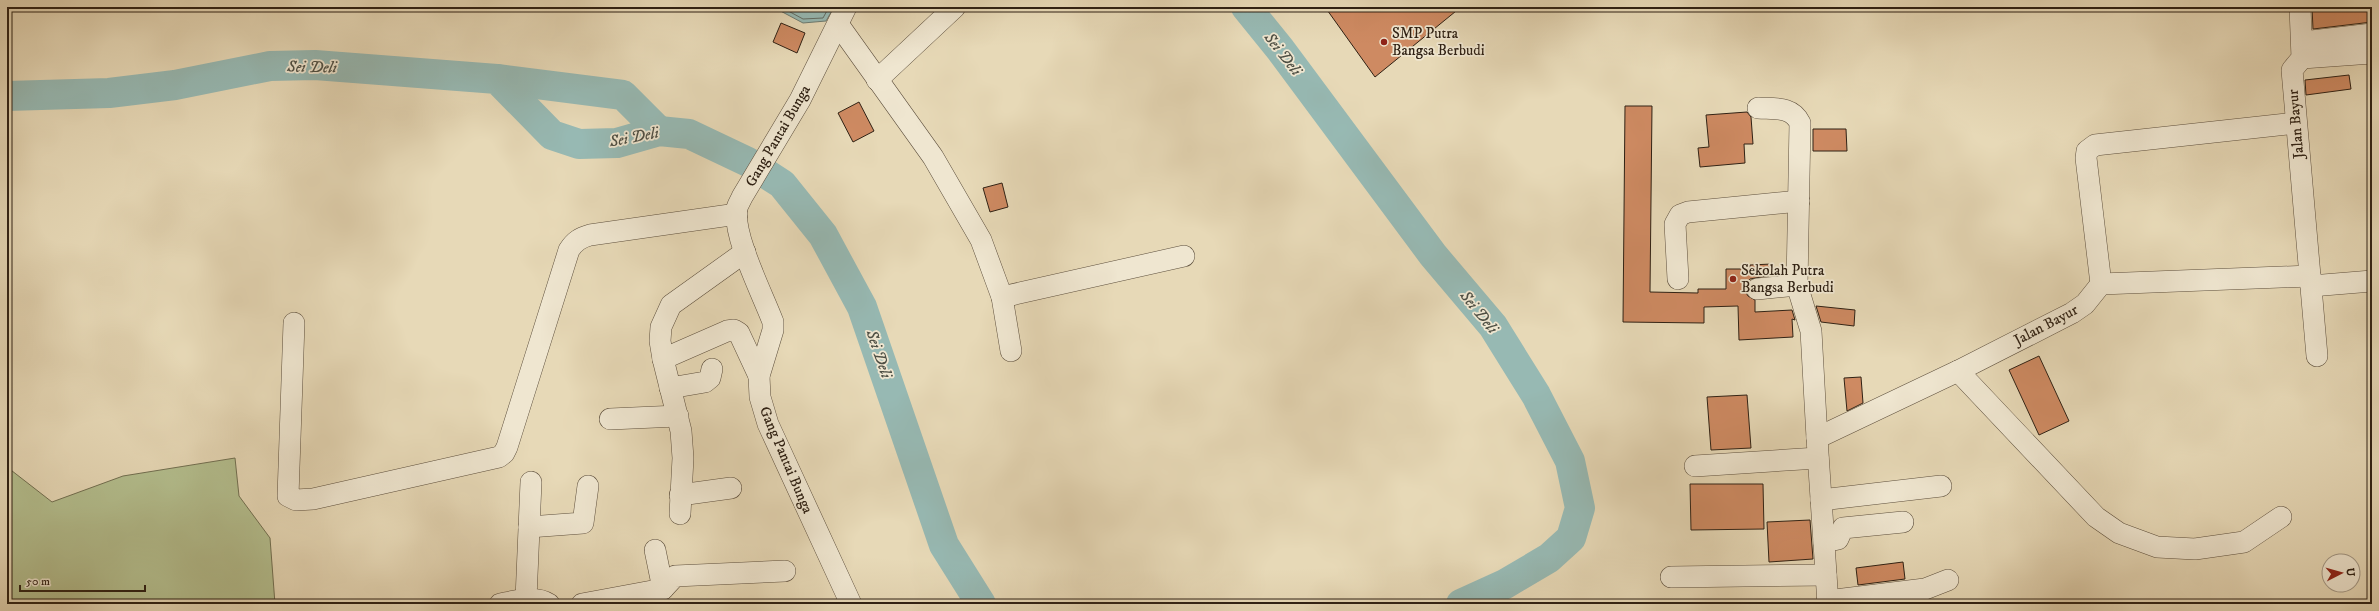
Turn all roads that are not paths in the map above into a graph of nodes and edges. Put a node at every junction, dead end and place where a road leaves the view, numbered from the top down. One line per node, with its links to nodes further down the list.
1 (955, 7): 7 (street)
2 (2300, 7): 5 (street)
3 (842, 16): 7 (street); 11 (street, Gang Pantai Bunga)
4 (2372, 34): 5 (street)
5 (2303, 50): 6 (street); 9 (street, Jalan Bayur)
6 (2372, 53)
7 (877, 80): 20 (street)
8 (1758, 108): 10 (street)
9 (2296, 123): 15 (street, Jalan Bayur); 18 (street)
10 (1799, 201): 14 (street); 17 (street)
11 (740, 205): 12 (street, Gang Pantai Bunga); 21 (street)
12 (745, 252): 24 (street); 27 (street, Gang Pantai Bunga)
13 (1184, 256): 20 (street)
14 (1678, 279)
15 (2311, 281): 16 (street); 18 (street); 23 (street, Jalan Bayur)
16 (2372, 281)
17 (1797, 284): 19 (street); 31 (street)
18 (2101, 284): 26 (street, Jalan Bayur)
19 (1756, 289)
20 (1002, 297): 22 (street)
21 (294, 323)
22 (1011, 351)
23 (2317, 356)
24 (663, 359): 27 (street); 28 (street)
25 (712, 369): 28 (street)
26 (1958, 372): 31 (street, Jalan Bayur); 38 (street)
27 (759, 376): 53 (street, Gang Pantai Bunga)
28 (670, 388): 29 (street)
29 (678, 416): 30 (street); 36 (street)
30 (610, 419)
31 (1817, 448): 32 (street); 37 (street)
32 (1695, 466)
33 (531, 482): 40 (street)
34 (588, 486): 40 (street)
35 (1941, 486): 37 (street)
36 (731, 488)
37 (1821, 500): 41 (street)
38 (2281, 517)
39 (1903, 522): 41 (street)
40 (529, 527): 48 (street)
41 (1824, 542): 44 (street)
42 (655, 550): 47 (street)
43 (785, 571): 47 (street)
44 (1826, 575): 45 (street); 49 (street)
45 (1671, 577)
46 (1948, 580): 49 (street)
47 (663, 588): 52 (street)
48 (526, 599): 50 (street); 51 (street)
49 (1828, 602)
50 (500, 604)
51 (548, 604)
52 (582, 604)
53 (851, 604)

